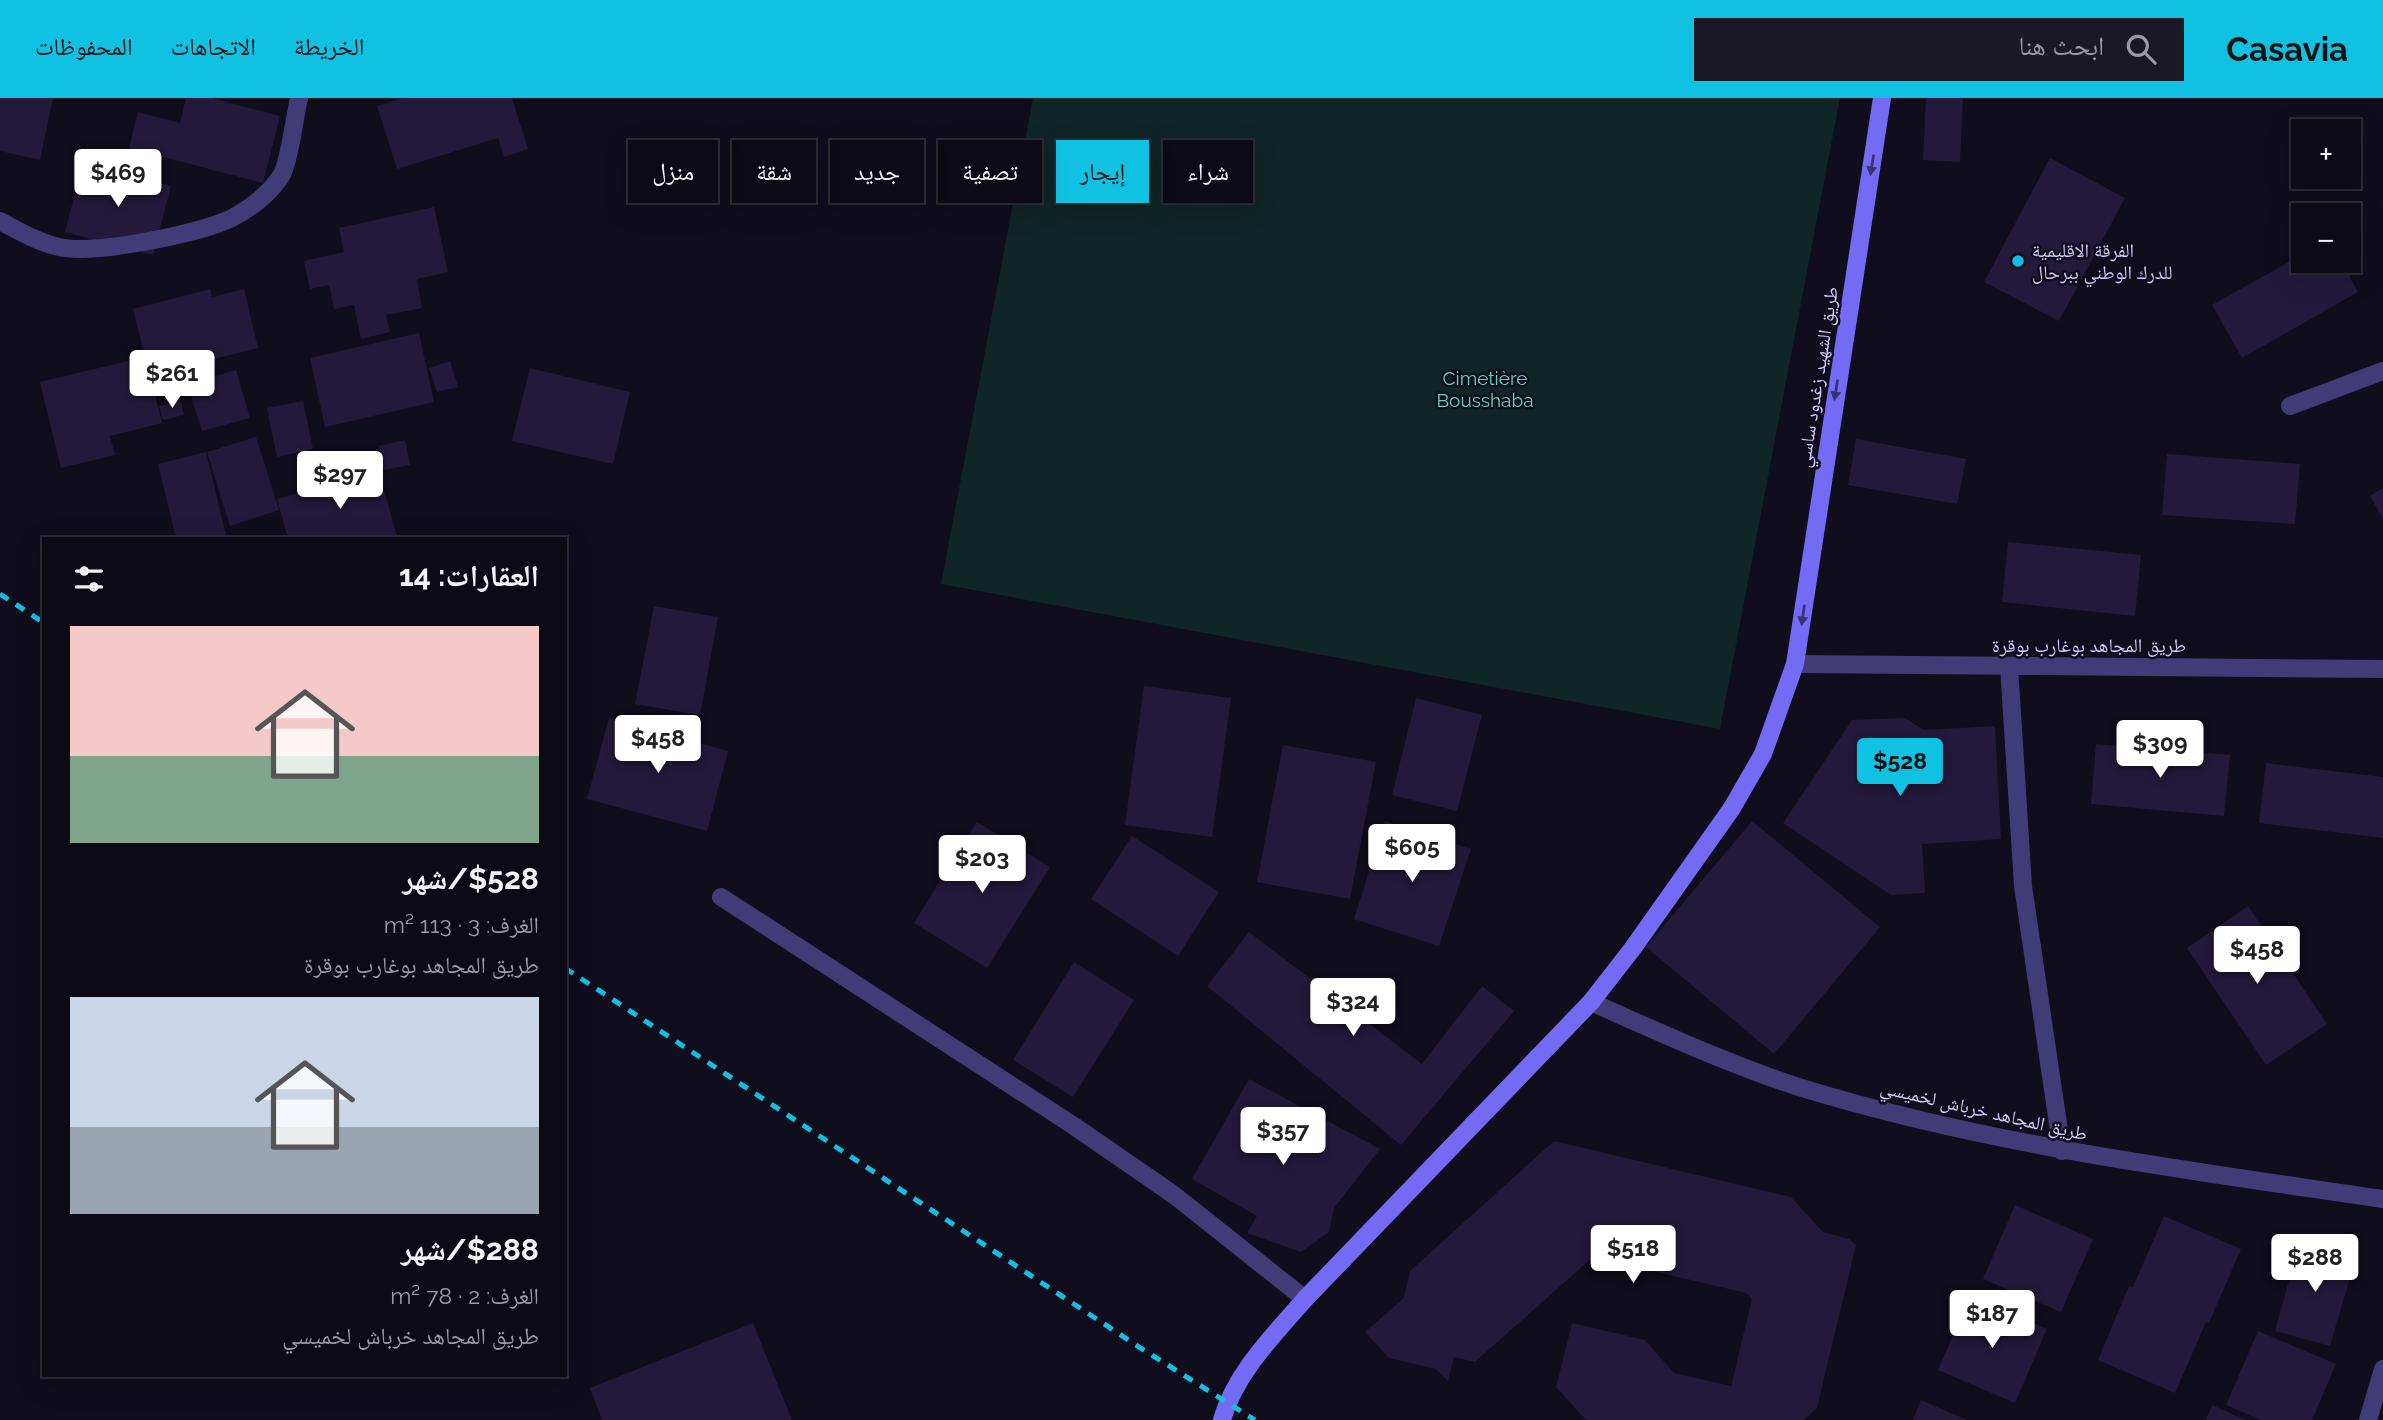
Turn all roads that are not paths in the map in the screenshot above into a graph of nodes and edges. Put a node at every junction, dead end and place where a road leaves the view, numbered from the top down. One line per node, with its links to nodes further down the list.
1 (299, 98): 3 (street)
2 (1882, 98): 6 (street, طريق الشهيد زغدود ساسي, one-way to 6)
3 (0, 220)
4 (2383, 371): 5 (street)
5 (2290, 406)
6 (1795, 664): 7 (street, طريق المجاهد بوغارب بوقرة); 10 (street, طريق الشهيد زغدود ساسي)
7 (2009, 666): 8 (street, طريق المجاهد بوغارب بوقرة); 11 (street)
8 (2383, 670)
9 (721, 897): 13 (street)
10 (1591, 1002): 11 (street, طريق المجاهد خرباش لخميسي); 13 (street, طريق الشهيد زغدود ساسي)
11 (2062, 1152): 12 (street, طريق المجاهد خرباش لخميسي)
12 (2383, 1199)
13 (1305, 1299): 16 (street, طريق الشهيد زغدود ساسي)
14 (2383, 1369): 15 (street)
15 (2374, 1417)
16 (1222, 1420)

